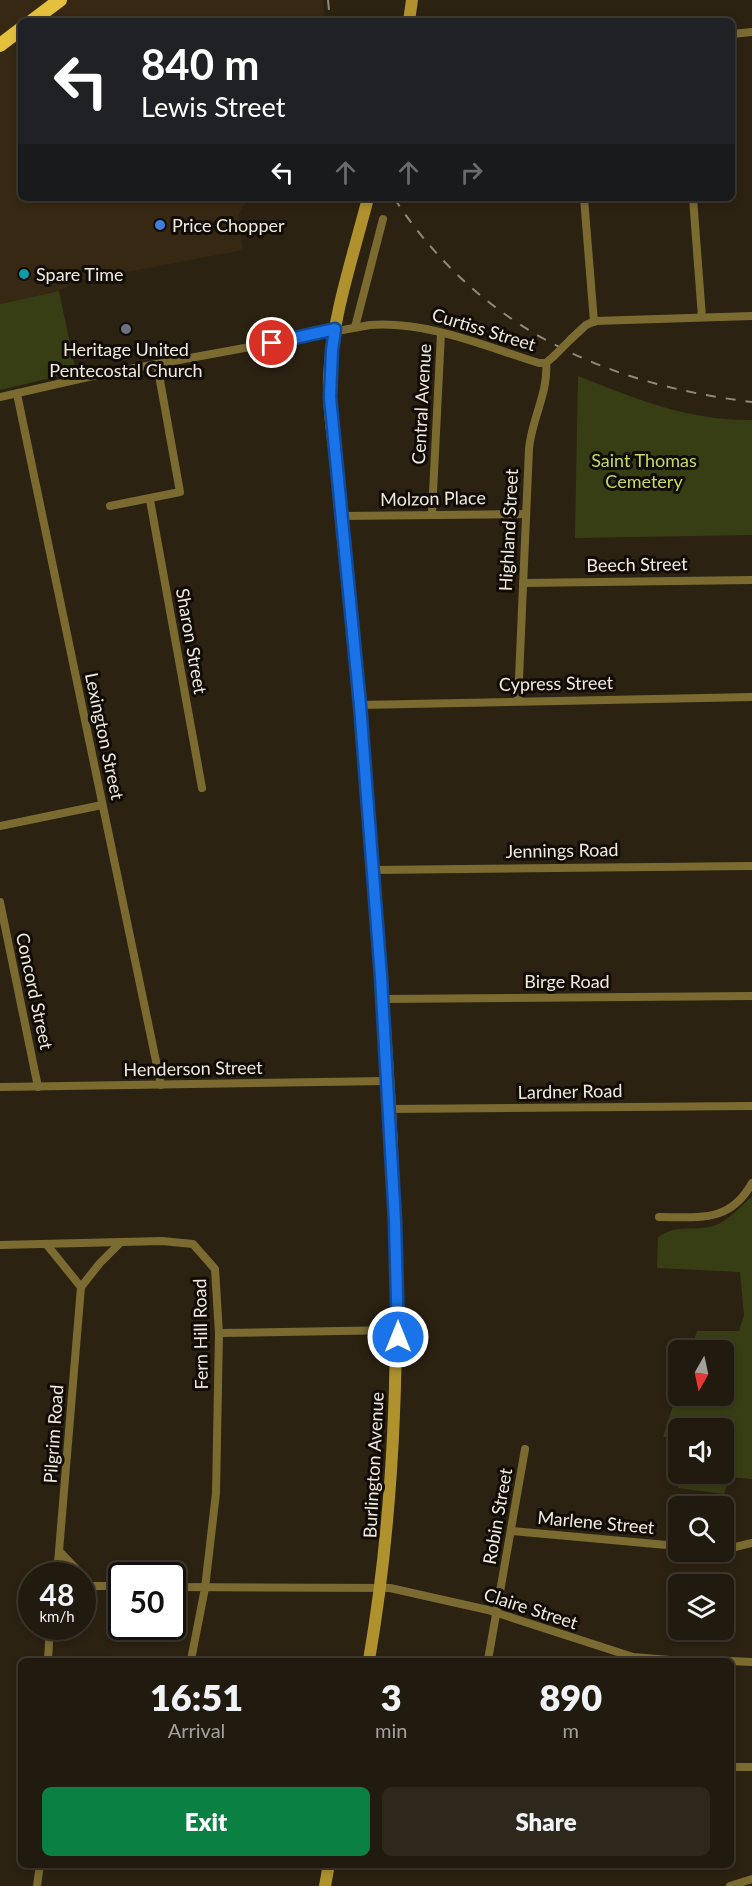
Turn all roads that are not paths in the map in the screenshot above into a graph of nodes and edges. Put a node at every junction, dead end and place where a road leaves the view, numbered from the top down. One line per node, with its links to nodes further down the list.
1 (60, 0): 3 (highway)
2 (412, 0): 4 (main road)
3 (36, 18)
4 (409, 18)
5 (18, 31): 8 (highway)
6 (752, 32): 7 (street)
7 (735, 34)
8 (0, 45)
9 (367, 201): 17 (main road, Burlington Avenue)
10 (584, 201): 15 (street)
11 (693, 201): 14 (street)
12 (383, 219): 16 (street)
13 (752, 316): 14 (street)
14 (702, 317): 15 (street)
15 (594, 322): 19 (street, Curtiss Street, bridge)
16 (355, 327): 17 (street, Curtiss Street); 18 (street, Curtiss Street)
17 (335, 329): 20 (street, Curtiss Street); 27 (main road, Burlington Avenue)
18 (441, 333): 19 (street, Curtiss Street); 25 (street, Central Avenue)
19 (546, 363): 26 (street, Highland Street)
20 (157, 364): 21 (street, Curtiss Street); 23 (street)
21 (17, 394): 22 (street, Curtiss Street); 34 (street, Lexington Street)
22 (0, 397)
23 (150, 500): 24 (street); 33 (street, Sharon Street)
24 (110, 506)
25 (432, 513): 26 (street, Molzon Place); 27 (street, Molzon Place)
26 (525, 514): 29 (street, Highland Street)
27 (342, 516): 32 (main road, Burlington Avenue)
28 (752, 580): 29 (street, Beech Street)
29 (522, 583): 31 (street, Highland Street)
30 (752, 698): 31 (street, Cypress Street)
31 (518, 700): 32 (street, Cypress Street)
32 (360, 705): 37 (main road, Burlington Avenue)
33 (202, 788)
34 (102, 805): 35 (street); 42 (street, Lexington Street)
35 (0, 826)
36 (752, 866): 37 (street, Jennings Road)
37 (373, 870): 40 (main road, Burlington Avenue)
38 (0, 902): 44 (street, Concord Street)
39 (752, 996): 40 (street, Birge Road)
40 (382, 999): 41 (main road, Burlington Avenue)
41 (387, 1081): 42 (street, Henderson Street); 46 (main road, Burlington Avenue)
42 (161, 1085): 44 (street, Henderson Street)
43 (0, 1087): 44 (street, Henderson Street)
44 (38, 1087)
45 (752, 1106): 46 (street, Lardner Road)
46 (389, 1110): 53 (main road, Burlington Avenue)
47 (752, 1183): 48 (street)
48 (659, 1217)
49 (119, 1244): 51 (street, Fern Hill Road); 52 (street); 54 (street, Fern Hill Road)
50 (0, 1245): 51 (street, Fern Hill Road)
51 (47, 1245): 52 (street)
52 (81, 1287): 60 (street, Pilgrim Road)
53 (398, 1330): 54 (street); 64 (main road, Burlington Avenue)
54 (219, 1334): 65 (street, Fern Hill Road)
55 (525, 1449): 56 (street, Robin Street)
56 (512, 1531): 58 (street, Marlene Street); 66 (street, Robin Street)
57 (752, 1543): 59 (street)
58 (668, 1545)
59 (734, 1547)
60 (61, 1552): 61 (street, Pilgrim Road); 62 (street)
61 (59, 1562)
62 (70, 1562)
63 (186, 1587): 65 (street)
64 (381, 1587): 65 (street); 66 (street, Claire Street); 70 (main road, Burlington Avenue)
65 (205, 1588): 69 (street, Fern Hill Road)
66 (496, 1613): 71 (street, Robin Street); 72 (street, Claire Street)
67 (49, 1640): 68 (street)
68 (48, 1658)
69 (191, 1658)
70 (369, 1658)
71 (488, 1658)
72 (645, 1658)
73 (734, 1661): 74 (street)
74 (752, 1662)
75 (734, 1767): 76 (street)
76 (752, 1767)
77 (39, 1868): 80 (street)
78 (328, 1868): 81 (main road)
79 (752, 1879): 82 (street)
80 (37, 1886)
81 (325, 1886)
82 (730, 1886)

